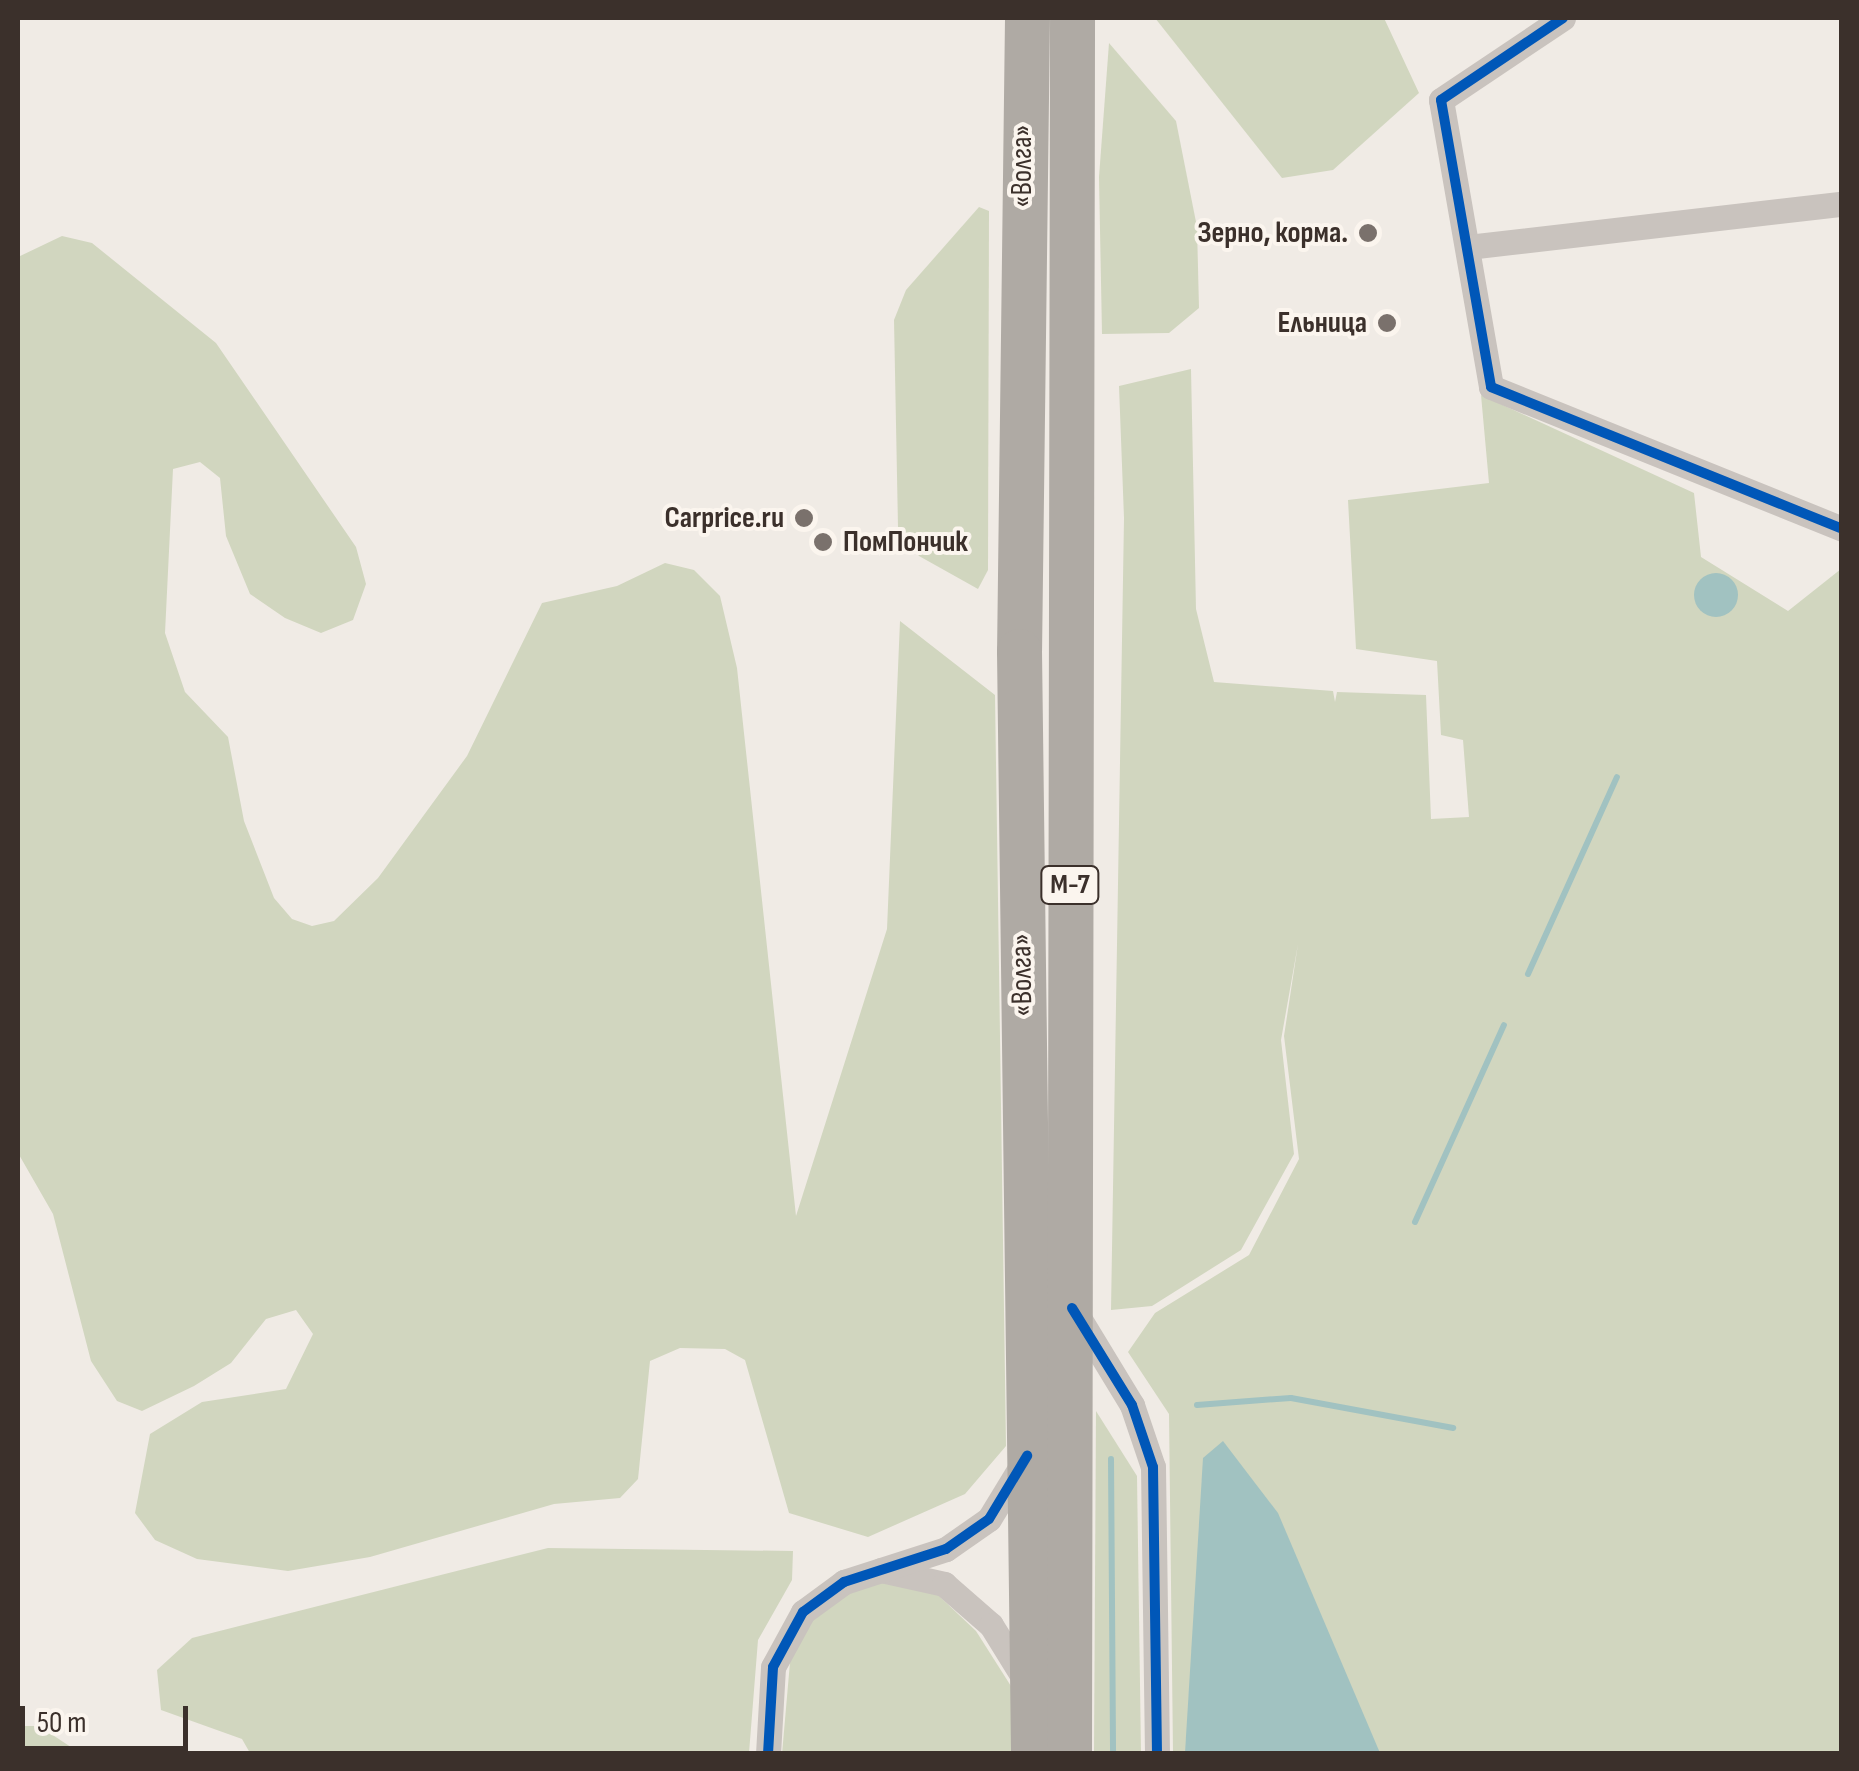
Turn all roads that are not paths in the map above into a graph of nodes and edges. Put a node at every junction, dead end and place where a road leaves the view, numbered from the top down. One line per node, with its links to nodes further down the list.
1 (1026, 18): 8 (highway, «Волга» / М-7)
2 (1072, 18): 7 (highway, «Волга» / М-7)
3 (1563, 18): 5 (street)
4 (1842, 204): 5 (street)
5 (1468, 246): 6 (street)
6 (1842, 529)
7 (1072, 1308): 13 (highway, «Волга» / М-7); 14 (street)
8 (1027, 1456): 9 (street); 10 (highway, «Волга» / М-7)
9 (876, 1569): 10 (street); 11 (street)
10 (1033, 1692): 12 (highway, «Волга» / М-7)
11 (768, 1754)
12 (1033, 1754)
13 (1069, 1754)
14 (1157, 1754)

